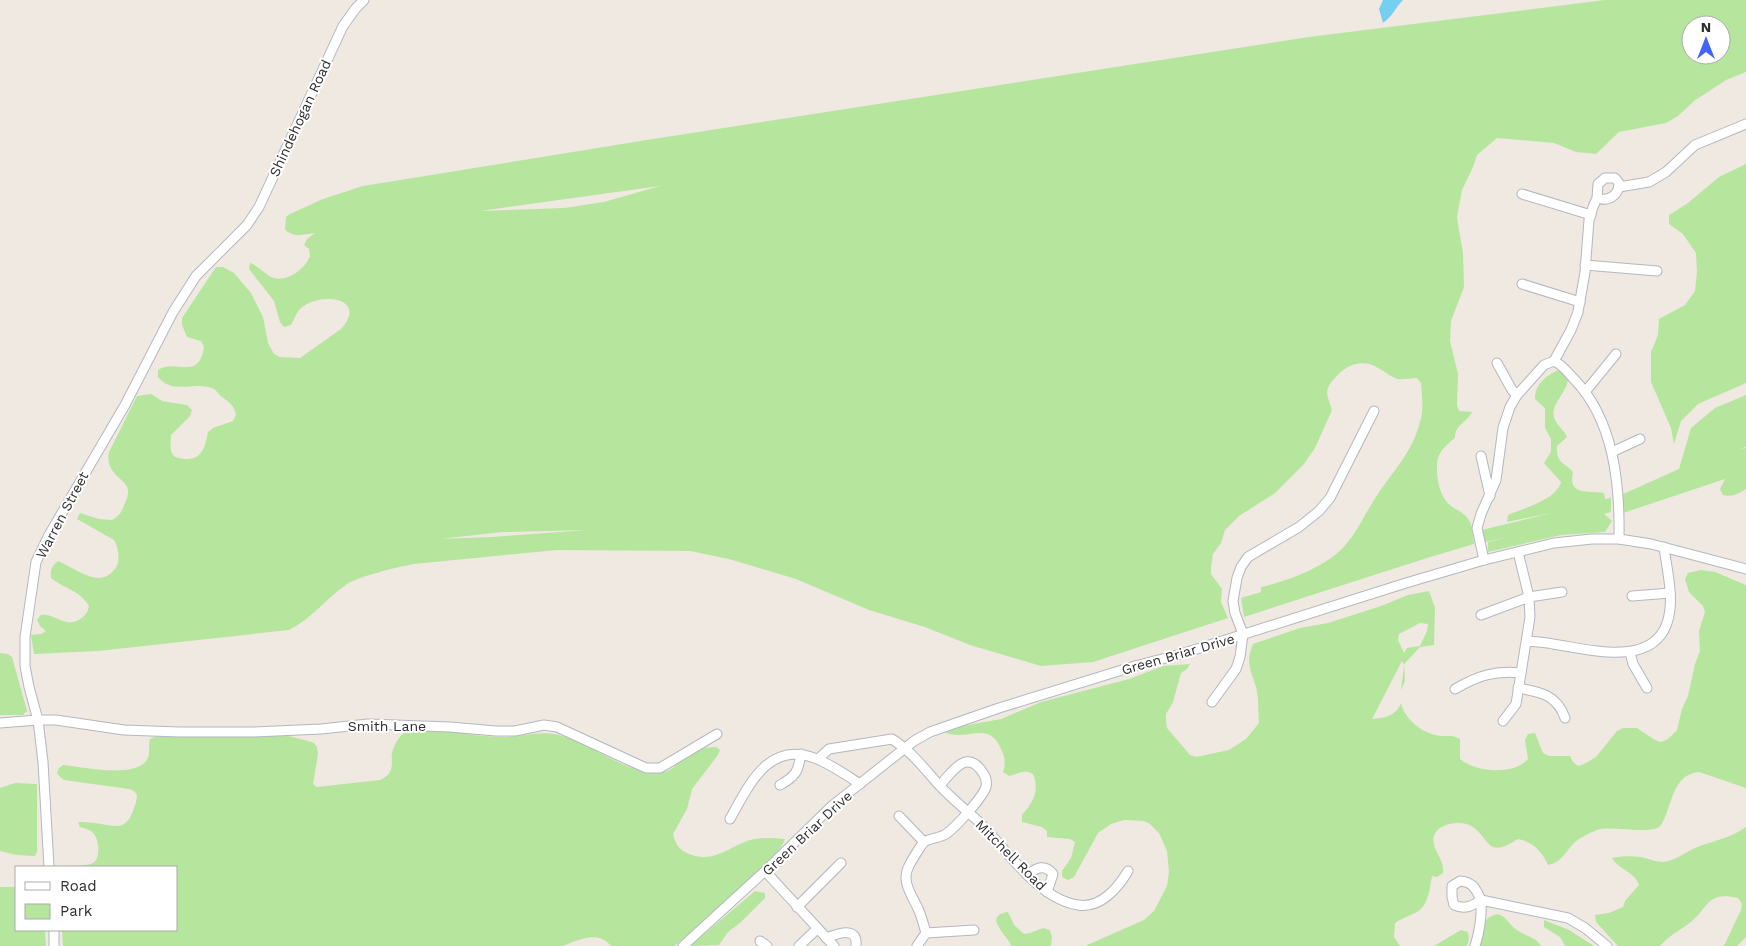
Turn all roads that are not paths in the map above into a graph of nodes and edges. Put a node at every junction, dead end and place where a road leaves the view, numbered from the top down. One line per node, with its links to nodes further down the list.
1 (364, 0): 7 (street, Shindehogan Road)
2 (1746, 124): 3 (street)
3 (1619, 187): 5 (street); 5 (street)
4 (1522, 194): 6 (street)
5 (1598, 198): 6 (street)
6 (1591, 215): 8 (street)
7 (237, 236): 41 (street, Warren Street)
8 (1585, 264): 9 (street); 11 (street)
9 (1657, 271)
10 (1522, 284): 11 (street)
11 (1580, 302): 13 (street)
12 (1616, 354): 15 (street)
13 (1554, 362): 15 (street); 16 (street)
14 (1497, 363): 16 (street)
15 (1585, 392): 19 (street)
16 (1517, 395): 21 (street)
17 (1374, 410): 32 (street)
18 (1640, 439): 19 (street)
19 (1612, 452): 22 (street)
20 (1481, 456): 21 (street)
21 (1490, 496): 25 (street)
22 (1619, 539): 23 (street, Green Briar Drive); 24 (street, Green Briar Drive)
23 (1664, 547): 26 (street, Green Briar Drive); 28 (street)
24 (1518, 552): 25 (street, Green Briar Drive); 29 (street)
25 (1484, 560): 32 (street, Green Briar Drive)
26 (1746, 570)
27 (1562, 592): 29 (street)
28 (1670, 593): 30 (street); 34 (street)
29 (1529, 596): 31 (street); 33 (street)
30 (1632, 596)
31 (1481, 615)
32 (1243, 634): 39 (street); 45 (street, Green Briar Drive)
33 (1527, 641): 34 (street); 35 (street)
34 (1630, 652): 37 (street)
35 (1521, 673): 36 (street); 38 (street)
36 (1518, 688): 40 (street); 42 (street)
37 (1647, 688)
38 (1455, 689)
39 (1212, 702)
40 (1565, 718)
41 (38, 720): 43 (street, Smith Lane); 44 (street, Smith Lane); 56 (street, Warren Street)
42 (1503, 721)
43 (0, 723)
44 (717, 734)
45 (906, 748): 47 (street); 48 (street, Green Briar Drive); 50 (street, Mitchell Road)
46 (801, 754): 47 (street); 49 (street); 53 (street)
47 (818, 759): 48 (street)
48 (860, 784): 57 (street, Green Briar Drive)
49 (780, 785)
50 (940, 785): 51 (street, Mitchell Road); 51 (street, Mitchell Road)
51 (968, 812): 54 (street, Mitchell Road); 59 (street, Mitchell Road)
52 (899, 816): 54 (street)
53 (730, 819)
54 (924, 842): 65 (street)
55 (841, 862): 61 (street)
56 (49, 866)
57 (765, 871): 61 (street); 68 (street, Green Briar Drive)
58 (1128, 871): 60 (street, Mitchell Road)
59 (1028, 875): 60 (street, Mitchell Road); 60 (street)
60 (1047, 892)
61 (797, 907): 62 (street)
62 (817, 929): 66 (street); 69 (street)
63 (974, 930): 65 (street)
64 (54, 931): 67 (street)
65 (926, 933): 72 (street)
66 (826, 938): 70 (street); 71 (street)
67 (54, 946)
68 (682, 946)
69 (799, 946)
70 (834, 946)
71 (856, 946)
72 (917, 946)
73 (1475, 946): 74 (street)
74 (1607, 946)

